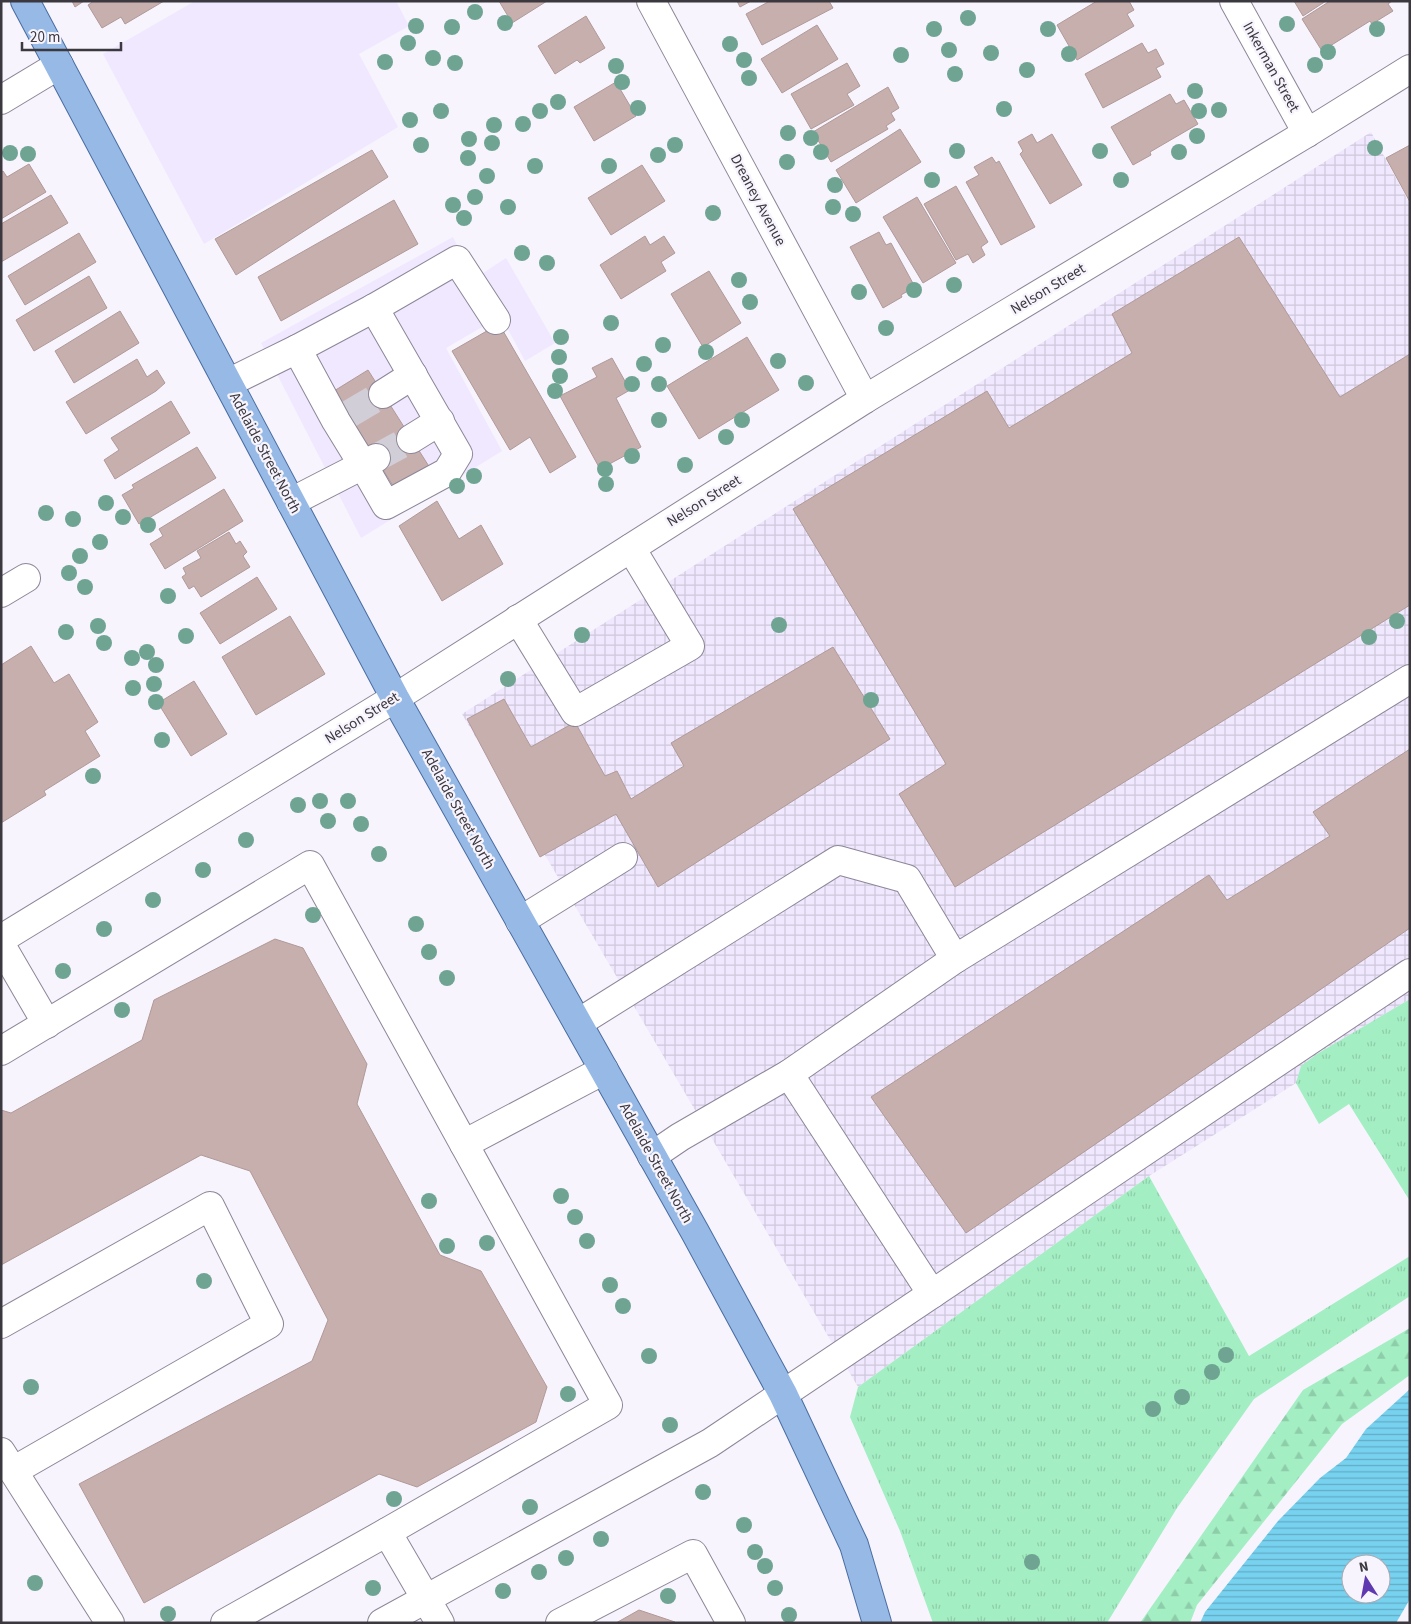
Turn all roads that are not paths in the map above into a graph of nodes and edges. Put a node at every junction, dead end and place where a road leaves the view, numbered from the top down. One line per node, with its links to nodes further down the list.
1 (25, 1): 4 (main road, Adelaide Street North)
2 (651, 1): 14 (street, Dreaney Avenue)
3 (1234, 1): 7 (street, Inkerman Street)
4 (59, 65): 6 (street); 12 (main road, Adelaide Street North)
5 (1410, 69): 7 (street, Nelson Street)
6 (1, 100)
7 (1307, 133): 14 (street, Nelson Street)
8 (374, 308): 9 (street); 10 (street); 11 (street)
9 (496, 320)
10 (297, 349): 12 (street); 17 (street)
11 (413, 375): 13 (street); 15 (street)
12 (228, 383): 18 (main road, Adelaide Street North)
13 (383, 394)
14 (865, 399): 19 (street, Nelson Street)
15 (440, 421): 16 (street); 17 (street)
16 (411, 439)
17 (369, 461): 18 (street)
18 (291, 502): 24 (main road, Adelaide Street North)
19 (631, 548): 22 (street, Nelson Street); 22 (street)
20 (26, 578): 21 (street)
21 (1, 593)
22 (518, 619): 24 (street, Nelson Street)
23 (1410, 678): 29 (street)
24 (395, 698): 26 (main road, Adelaide Street North); 27 (street, Nelson Street)
25 (623, 857): 26 (street)
26 (520, 921): 31 (main road, Adelaide Street North)
27 (1, 939)
28 (1, 945): 32 (street)
29 (955, 959): 31 (street); 35 (street)
30 (1410, 973): 38 (street)
31 (578, 1023): 34 (main road, Adelaide Street North)
32 (47, 1024): 33 (street); 36 (street)
33 (1, 1051)
34 (604, 1070): 36 (street); 37 (main road, Adelaide Street North)
35 (789, 1074): 37 (street); 38 (street)
36 (464, 1144): 42 (street)
37 (652, 1156): 40 (main road, Adelaide Street North)
38 (932, 1294): 40 (street)
39 (1, 1324): 41 (street)
40 (783, 1394): 43 (street); 50 (main road, Adelaide Street North)
41 (7, 1461): 44 (street)
42 (387, 1532): 43 (street); 45 (street)
43 (426, 1598): 46 (street); 47 (street)
44 (110, 1623)
45 (225, 1623)
46 (382, 1623)
47 (440, 1623)
48 (560, 1623): 49 (street)
49 (731, 1623)
50 (877, 1623)

